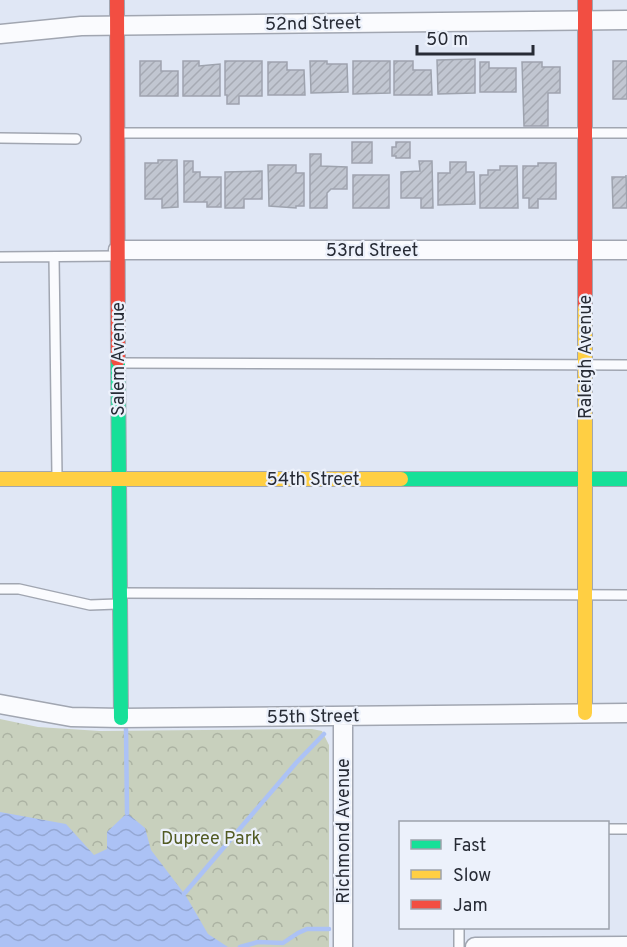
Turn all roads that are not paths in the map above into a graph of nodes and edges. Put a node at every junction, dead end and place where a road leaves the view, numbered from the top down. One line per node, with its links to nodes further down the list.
1 (117, 0): 5 (street, Salem Avenue)
2 (585, 0): 3 (street, Raleigh Avenue)
3 (585, 20): 4 (street, 52nd Street); 5 (street, 52nd Street); 8 (street, Raleigh Avenue)
4 (627, 20)
5 (117, 25): 6 (street, 52nd Street); 7 (street, Salem Avenue)
6 (0, 34)
7 (118, 133): 8 (lane); 14 (street, Salem Avenue)
8 (585, 133): 9 (lane); 12 (street, Raleigh Avenue)
9 (627, 133)
10 (0, 138): 11 (lane)
11 (76, 139)
12 (585, 250): 13 (street, 53rd Street); 14 (street, 53rd Street); 19 (street, Raleigh Avenue)
13 (627, 250)
14 (118, 253): 15 (lane); 17 (street, Salem Avenue)
15 (54, 256): 16 (lane); 21 (lane)
16 (0, 257)
17 (118, 363): 19 (lane); 22 (street, Salem Avenue)
18 (627, 365): 19 (lane)
19 (585, 366): 23 (street, Raleigh Avenue)
20 (0, 479): 21 (street, 54th Street)
21 (57, 479): 22 (street, 54th Street)
22 (118, 479): 23 (street, 54th Street); 28 (street, Salem Avenue)
23 (585, 479): 24 (street, 54th Street); 26 (street, Raleigh Avenue)
24 (627, 479)
25 (0, 589): 28 (lane)
26 (585, 595): 27 (lane); 28 (lane); 30 (street, Raleigh Avenue)
27 (627, 595)
28 (119, 598): 33 (street, Salem Avenue)
29 (0, 704): 33 (street, 55th Street)
30 (585, 713): 31 (street, 55th Street); 32 (street, 55th Street)
31 (627, 713)
32 (343, 716): 33 (street, 55th Street); 38 (street, Richmond Avenue)
33 (121, 718)
34 (609, 829): 35 (lane)
35 (627, 829)
36 (459, 929): 39 (lane)
37 (627, 946): 40 (street)
38 (344, 947)
39 (459, 947)
40 (475, 947)

